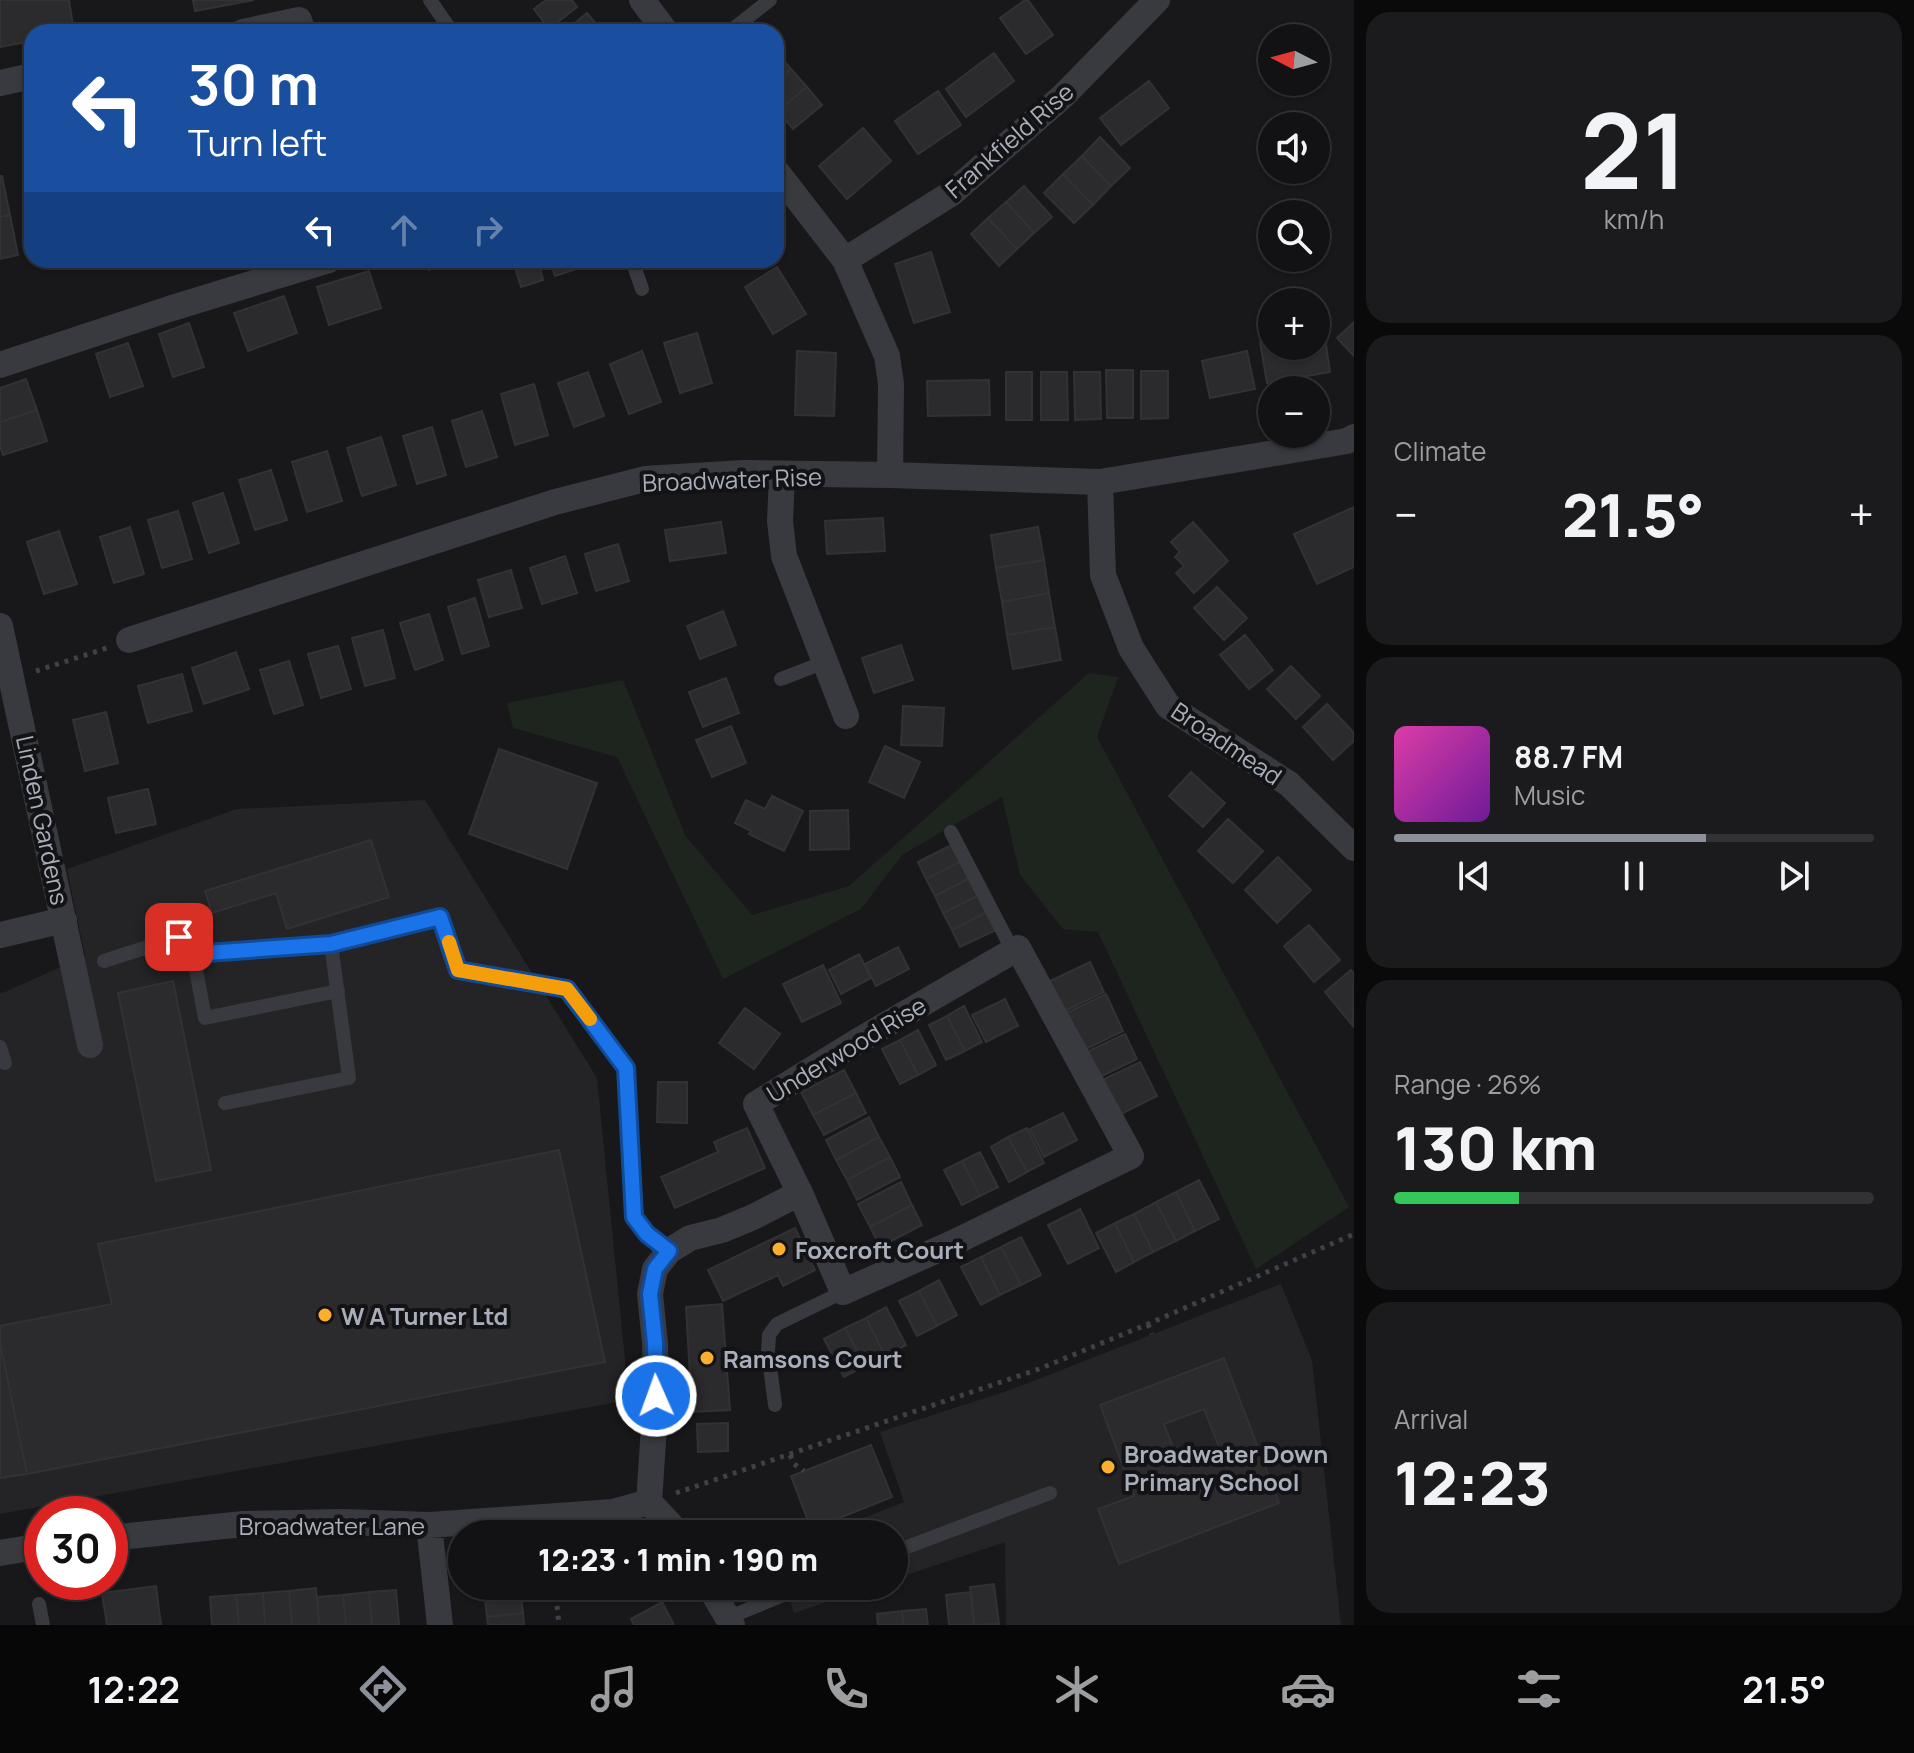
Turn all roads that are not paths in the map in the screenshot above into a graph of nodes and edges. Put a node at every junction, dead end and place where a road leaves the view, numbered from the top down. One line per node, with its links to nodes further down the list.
1 (430, 0): 7 (lane)
2 (642, 0): 8 (street)
3 (770, 0): 9 (lane)
4 (1157, 0): 13 (street, Frankfield Rise)
5 (280, 24): 6 (street)
6 (300, 24)
7 (446, 24)
8 (660, 24)
9 (739, 24)
10 (24, 78): 11 (street)
11 (0, 83)
12 (784, 181): 13 (street)
13 (845, 260): 20 (street)
14 (303, 268): 17 (street)
15 (635, 268): 16 (lane)
16 (642, 289)
17 (0, 365)
18 (1354, 437): 21 (street, Broadwater Rise)
19 (782, 474): 20 (street, Broadwater Rise); 23 (street, Broadwater Rise); 24 (street)
20 (890, 475): 21 (street, Broadwater Rise)
21 (1100, 482): 28 (street, Broadmead)
22 (0, 626): 29 (street, Linden Gardens)
23 (129, 640)
24 (825, 662): 25 (lane); 26 (street)
25 (781, 679)
26 (846, 716)
27 (951, 832): 32 (lane)
28 (1354, 848)
29 (64, 920): 30 (street, Linden Gardens); 36 (street, Linden Gardens)
30 (0, 935)
31 (331, 944): 33 (lane); 35 (lane); 41 (lane)
32 (1013, 951): 40 (street, Underwood Rise); 42 (street)
33 (193, 954): 34 (lane); 35 (lane)
34 (104, 961)
35 (338, 991): 39 (lane)
36 (90, 1045)
37 (0, 1047): 38 (lane)
38 (5, 1063)
39 (225, 1103)
40 (800, 1193): 41 (street); 42 (street, Underwood Rise)
41 (669, 1251): 45 (street)
42 (843, 1292): 43 (lane)
43 (775, 1405)
44 (1050, 1493): 49 (lane)
45 (649, 1502): 46 (street); 47 (street, Broadwater Lane)
46 (666, 1520)
47 (429, 1525): 48 (street, Broadwater Lane); 57 (street)
48 (128, 1536)
49 (908, 1547)
50 (24, 1549): 51 (street)
51 (0, 1553)
52 (717, 1600): 55 (street)
53 (775, 1600): 55 (lane)
54 (39, 1604): 56 (lane)
55 (729, 1622)
56 (43, 1625)
57 (440, 1625)

